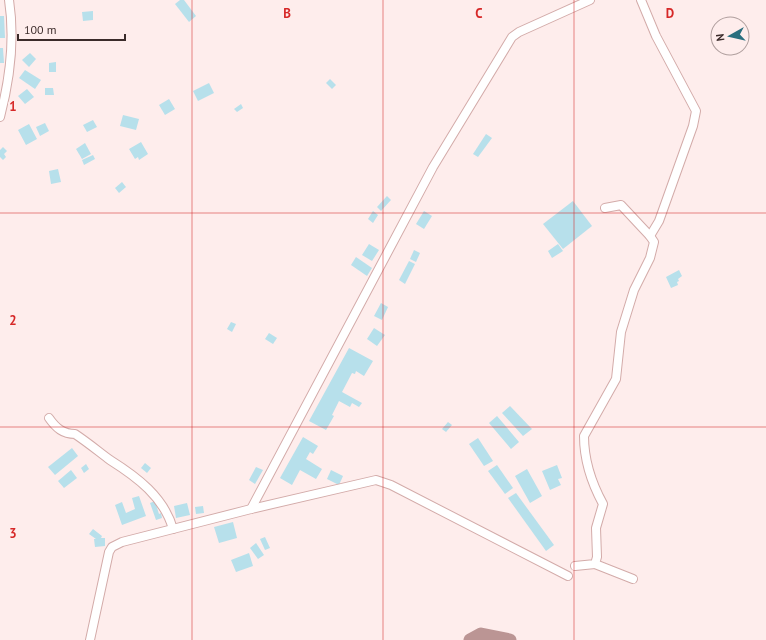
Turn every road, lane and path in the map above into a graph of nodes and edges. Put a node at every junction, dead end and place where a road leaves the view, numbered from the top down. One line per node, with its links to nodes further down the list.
1 (9, 0): 4 (street)
2 (590, 0): 8 (street)
3 (641, 0): 6 (street)
4 (0, 117)
5 (605, 208): 6 (street)
6 (650, 236): 10 (street)
7 (49, 418): 9 (street)
8 (251, 509): 9 (street); 12 (street)
9 (174, 529): 14 (street)
10 (595, 564): 11 (street); 13 (street)
11 (575, 566)
12 (568, 576)
13 (633, 579)
14 (90, 640)

